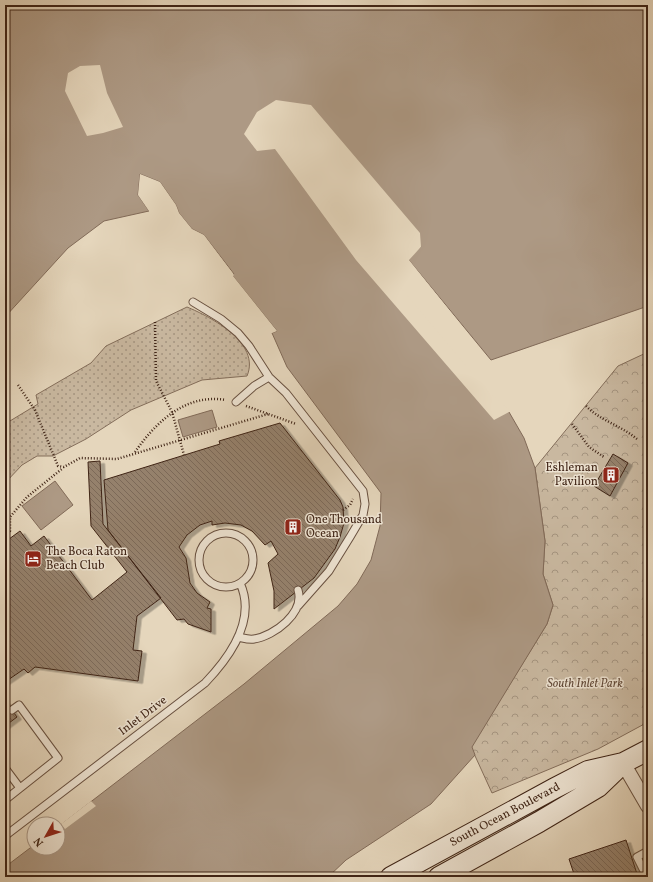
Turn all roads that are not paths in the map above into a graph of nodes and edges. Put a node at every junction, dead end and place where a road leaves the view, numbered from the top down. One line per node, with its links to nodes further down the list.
1 (192, 302): 2 (lane)
2 (269, 377): 3 (lane); 6 (lane)
3 (236, 402)
4 (240, 583): 4 (lane); 7 (lane, Inlet Drive)
5 (298, 590): 6 (lane)
6 (298, 606): 7 (lane)
7 (238, 637): 15 (lane, Inlet Drive)
8 (12, 710): 12 (lane)
9 (648, 750): 10 (main road, South Ocean Boulevard)
10 (623, 763): 14 (street); 17 (main road, South Ocean Boulevard); 18 (main road, South Ocean Boulevard)
11 (5, 768): 12 (lane)
12 (20, 788): 13 (lane)
13 (5, 800)
14 (648, 806)
15 (5, 836)
16 (648, 851): 19 (lane)
17 (391, 877)
18 (439, 877)
19 (647, 877)

